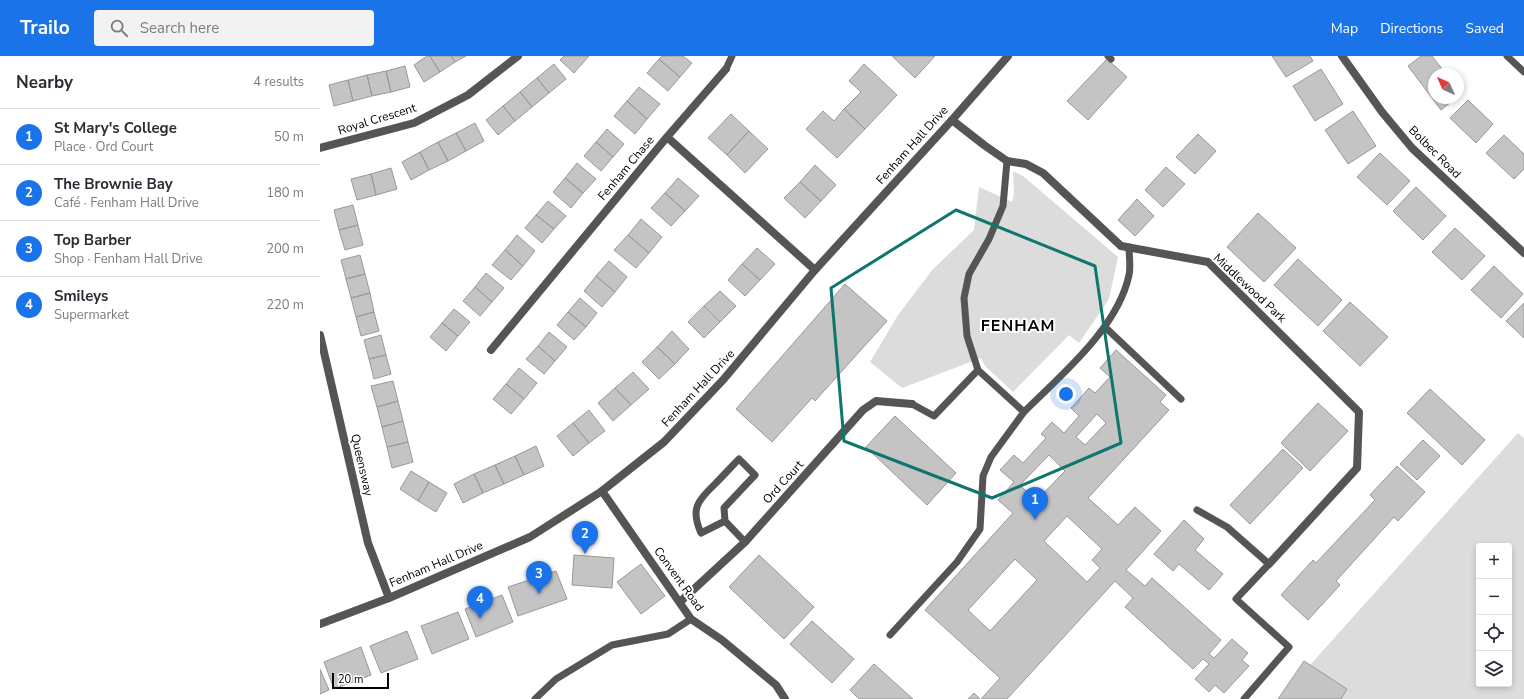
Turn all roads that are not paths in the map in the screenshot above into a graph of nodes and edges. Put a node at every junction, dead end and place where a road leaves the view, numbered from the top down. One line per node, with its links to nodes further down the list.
1 (518, 56): 10 (street, Royal Crescent)
2 (732, 56): 6 (lane)
3 (1008, 56): 8 (street, Fenham Hall Drive)
4 (1342, 56): 13 (street, Bolbec Road)
5 (1507, 56): 7 (lane)
6 (726, 69): 9 (street)
7 (1524, 72)
8 (952, 120): 11 (street, Middlewood Park); 14 (street, Fenham Hall Drive)
9 (667, 137): 14 (street, Fenham Chase); 17 (street, Fenham Chase)
10 (320, 148)
11 (1007, 161): 12 (street, Middlewood Park); 19 (lane)
12 (1129, 247): 15 (lane); 27 (street, Middlewood Park)
13 (1524, 253)
14 (815, 270): 23 (street, Fenham Hall Drive)
15 (1105, 327): 20 (lane); 22 (lane)
16 (320, 335): 18 (street, Queensway)
17 (491, 350)
18 (324, 368): 28 (street, Queensway)
19 (978, 370): 21 (lane); 22 (lane)
20 (1181, 399)
21 (912, 404): 26 (street, Ord Court)
22 (1024, 412): 32 (lane)
23 (602, 491): 28 (street, Fenham Hall Drive); 29 (street, Convent Road)
24 (1197, 510): 27 (lane)
25 (724, 521): 25 (lane); 26 (lane)
26 (745, 542): 29 (street, Ord Court)
27 (1269, 564): 35 (lane)
28 (389, 598): 31 (street, Fenham Hall Drive)
29 (680, 602): 30 (street, Convent Road)
30 (690, 619): 33 (lane); 34 (street, Convent Road)
31 (320, 624)
32 (890, 635)
33 (535, 699)
34 (785, 699)
35 (1244, 699)

